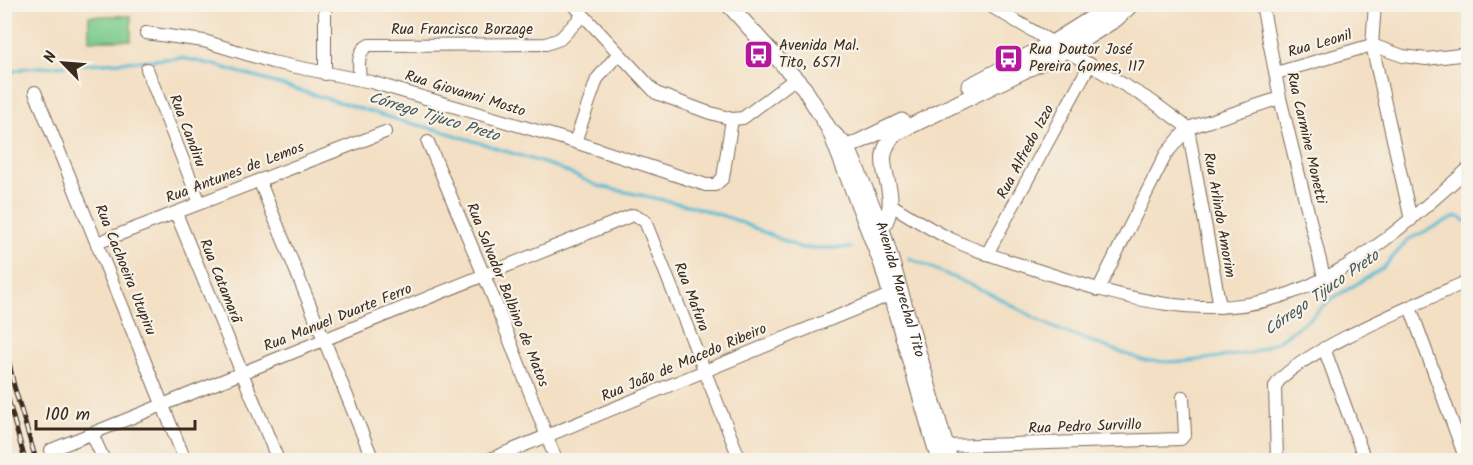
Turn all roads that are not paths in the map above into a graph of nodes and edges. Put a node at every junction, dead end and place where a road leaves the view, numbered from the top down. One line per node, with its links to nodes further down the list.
1 (325, 4): 18 (street)
2 (573, 4): 9 (street)
3 (728, 4): 19 (main road, Avenida Marechal Tito)
4 (987, 4): 12 (street)
5 (1114, 4): 12 (main road)
6 (1132, 4): 12 (main road)
7 (1262, 4): 17 (street, Rua Carmine Monetti)
8 (1376, 5): 11 (street)
9 (583, 15): 13 (street); 20 (street, Rua Francisco Borzage)
10 (146, 33): 18 (street, Rua Giovanni Mosto)
11 (1372, 45): 14 (street); 17 (street, Rua Leonil); 36 (street)
12 (1059, 47): 15 (street); 28 (main road); 29 (main road)
13 (618, 54): 23 (street); 27 (street)
14 (1468, 54)
15 (1090, 64): 24 (street); 39 (street, Rua Alfredo Izzo)
16 (147, 69): 32 (street, Rua Candiru)
17 (1276, 73): 22 (street, Rua Carmine Monetti)
18 (325, 74): 20 (street, Rua Giovanni Mosto)
19 (796, 78): 23 (street); 28 (main road, Avenida Marechal Tito)
20 (360, 79): 27 (street, Rua Giovanni Mosto)
21 (35, 92): 38 (street, Rua Cachoeira Utupiru)
22 (1280, 98): 24 (street); 41 (street, Rua Carmine Monetti)
23 (732, 119): 27 (street, Rua Giovanni Mosto)
24 (1188, 128): 43 (street); 45 (street, Rua Arlindo Amorim)
25 (385, 132): 31 (street, Rua Antunes de Lemos)
26 (428, 142): 40 (street, Rua Salvador Balbino de Matos)
27 (574, 142)
28 (848, 148): 29 (main road); 37 (main road, Avenida Marechal Tito); 44 (main road, Avenida Marechal Tito)
29 (884, 152): 33 (main road)
30 (1468, 169): 36 (street)
31 (259, 180): 32 (street, Rua Antunes de Lemos); 47 (street)
32 (200, 203): 34 (street, Rua Antunes de Lemos)
33 (890, 204): 37 (main road); 39 (street)
34 (176, 213): 38 (street, Rua Antunes de Lemos); 50 (street, Rua Catamarã)
35 (636, 215): 40 (street, Rua Manuel Duarte Ferro); 49 (street, Rua Mafura)
36 (1411, 220): 41 (street)
37 (882, 229): 56 (main road, Avenida Marechal Tito)
38 (97, 243): 52 (street, Rua Cachoeira Utupiru)
39 (987, 254): 43 (street)
40 (484, 274): 47 (street, Rua Manuel Duarte Ferro); 54 (street, Rua Salvador Balbino de Matos)
41 (1324, 277): 45 (street)
42 (1468, 281): 46 (street)
43 (1098, 290): 45 (street)
44 (892, 294): 49 (street, Rua João de Macedo Ribeiro); 64 (main road, Avenida Marechal Tito)
45 (1220, 307)
46 (1410, 307): 48 (street); 67 (street)
47 (324, 340): 50 (street, Rua Manuel Duarte Ferro); 60 (street)
48 (1324, 348): 65 (street); 66 (street)
49 (703, 371): 54 (street, Rua João de Macedo Ribeiro); 63 (street, Rua Mafura)
50 (242, 374): 52 (street, Rua Manuel Duarte Ferro); 59 (street, Rua Catamarã)
51 (1183, 397): 56 (street, Rua Pedro Survillo)
52 (163, 403): 53 (street, Rua Manuel Duarte Ferro); 58 (street, Rua Cachoeira Utupiru)
53 (92, 434): 55 (street, Rua Manuel Duarte Ferro); 57 (street)
54 (546, 437): 61 (street, Rua João de Macedo Ribeiro); 62 (street, Rua Salvador Balbino de Matos)
55 (51, 450)
56 (948, 453)
57 (104, 460)
58 (185, 460)
59 (278, 460)
60 (373, 460)
61 (488, 460)
62 (556, 460)
63 (740, 460)
64 (939, 460)
65 (1277, 460)
66 (1365, 460)
67 (1466, 460)

